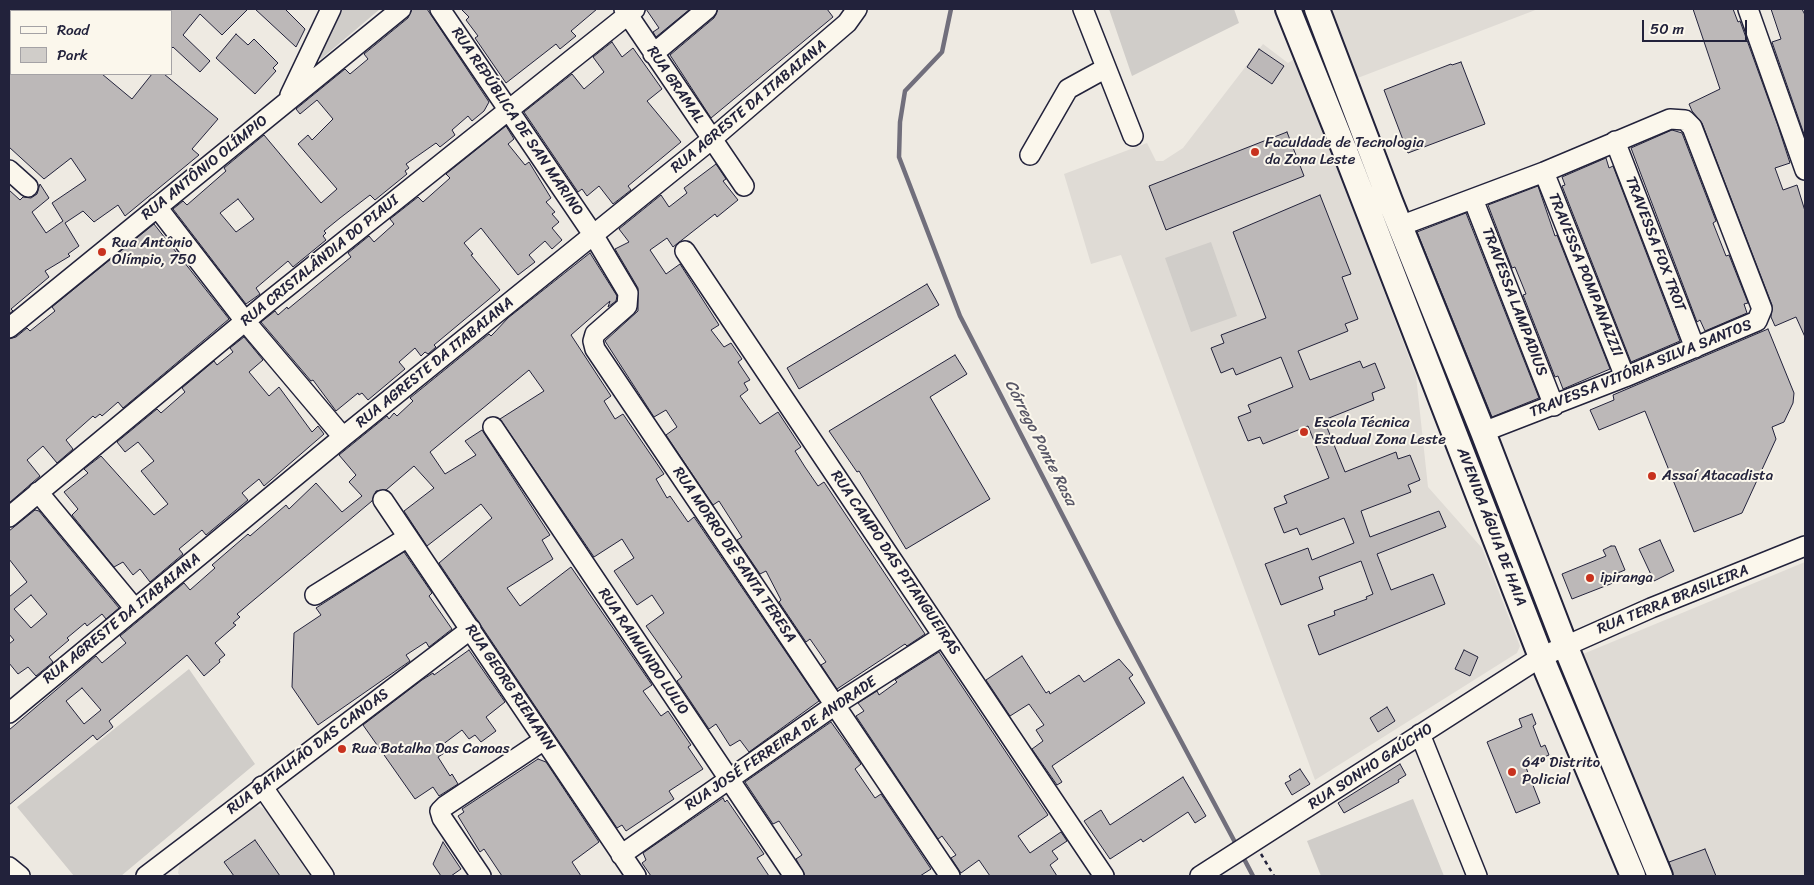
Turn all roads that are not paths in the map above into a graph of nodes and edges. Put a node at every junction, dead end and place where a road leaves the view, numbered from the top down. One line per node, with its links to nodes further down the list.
1 (331, 9): 13 (street)
2 (401, 9): 13 (street, RUA ANTÔNIO OLÍMPIO)
3 (440, 9): 14 (street, RUA REPÚBLICA DE SAN MARINO)
4 (707, 9): 11 (street)
5 (857, 9): 16 (street, RUA AGRESTE DA ITABAIANA)
6 (1083, 9): 12 (street)
7 (1288, 9): 47 (main road, AVENIDA ÁGUIA DE HAIA)
8 (1317, 9): 26 (main road, AVENIDA ÁGUIA DE HAIA)
9 (1748, 9): 20 (street)
10 (629, 11): 11 (street, RUA GRAMAL); 14 (street, RUA CRISTALÂNDIA DO PIAUI)
11 (653, 54): 16 (street, RUA GRAMAL)
12 (1106, 68): 15 (street); 18 (street)
13 (287, 101): 25 (street, RUA ANTÔNIO OLÍMPIO)
14 (509, 110): 27 (street, RUA REPÚBLICA DE SAN MARINO); 29 (street, RUA CRISTALÂNDIA DO PIAUI)
15 (1133, 136)
16 (712, 139): 22 (street, RUA GRAMAL); 27 (street, RUA AGRESTE DA ITABAIANA)
17 (1615, 141): 21 (street, TRAVESSA VITÓRIA SILVA SANTOS); 31 (street, TRAVESSA FOX TROT); 31 (street, TRAVESSA VITÓRIA SILVA SANTOS)
18 (1030, 155)
19 (9, 170): 23 (street)
20 (1805, 170)
21 (1544, 172): 24 (street, TRAVESSA VITÓRIA SILVA SANTOS); 32 (street, TRAVESSA POMPANAZZII)
22 (744, 186)
23 (28, 187)
24 (1473, 199): 26 (street, TRAVESSA VITÓRIA SILVA SANTOS); 33 (street, TRAVESSA LAMPADIUS)
25 (157, 207): 29 (street); 30 (street, RUA ANTÔNIO OLÍMPIO)
26 (1400, 226): 35 (main road, AVENIDA ÁGUIA DE HAIA)
27 (594, 236): 36 (street, RUA AGRESTE DA ITABAIANA); 48 (street, RUA MORRO DE SANTA TERESA)
28 (685, 251): 45 (street, RUA CAMPO DAS PITANGUEIRAS)
29 (245, 321): 36 (street); 37 (street, RUA CRISTALÂNDIA DO PIAUI)
30 (9, 328)
31 (1695, 348): 32 (street, TRAVESSA VITÓRIA SILVA SANTOS)
32 (1625, 377): 33 (street, TRAVESSA VITÓRIA SILVA SANTOS)
33 (1554, 406): 35 (street, TRAVESSA VITÓRIA SILVA SANTOS)
34 (493, 427): 52 (street, RUA RAIMUNDO LULIO)
35 (1483, 432): 46 (main road, AVENIDA ÁGUIA DE HAIA)
36 (343, 437): 43 (street, RUA AGRESTE DA ITABAIANA)
37 (38, 492): 39 (street, RUA CRISTALÂNDIA DO PIAUI); 43 (street)
38 (383, 500): 40 (street, RUA GEORG RIEMANN)
39 (9, 517)
40 (408, 537): 42 (street); 44 (street, RUA GEORG RIEMANN)
41 (1805, 546): 46 (street, RUA TERRA BRASILEIRA)
42 (315, 595)
43 (135, 609): 49 (street, RUA AGRESTE DA ITABAIANA)
44 (471, 630): 51 (street, RUA GEORG RIEMANN); 53 (street, RUA BATALHÃO DAS CANOAS)
45 (943, 636): 48 (street, RUA JOSÉ FERREIRA DE ANDRADE); 63 (street, RUA CAMPO DAS PITANGUEIRAS)
46 (1565, 645): 47 (street, RUA TERRA BRASILEIRA); 67 (main road, AVENIDA ÁGUIA DE HAIA)
47 (1541, 656): 50 (street, RUA SONHO GAÚCHO); 66 (main road, AVENIDA ÁGUIA DE HAIA)
48 (834, 705): 52 (street, RUA JOSÉ FERREIRA DE ANDRADE); 62 (street, RUA MORRO DE SANTA TERESA)
49 (9, 713)
50 (1420, 734): 64 (street, RUA SONHO GAÚCHO); 65 (street)
51 (544, 740): 54 (street, RUA GEORG RIEMANN); 59 (street)
52 (728, 778): 54 (street, RUA JOSÉ FERREIRA DE ANDRADE); 61 (street, RUA RAIMUNDO LULIO)
53 (262, 786): 56 (street, RUA BATALHÃO DAS CANOAS); 58 (street)
54 (621, 855): 60 (street, RUA GEORG RIEMANN)
55 (9, 867): 57 (street)
56 (155, 873)
57 (20, 876)
58 (324, 876)
59 (480, 876)
60 (636, 876)
61 (794, 876)
62 (950, 876)
63 (1104, 876)
64 (1200, 876)
65 (1478, 876)
66 (1633, 876)
67 (1660, 876)

